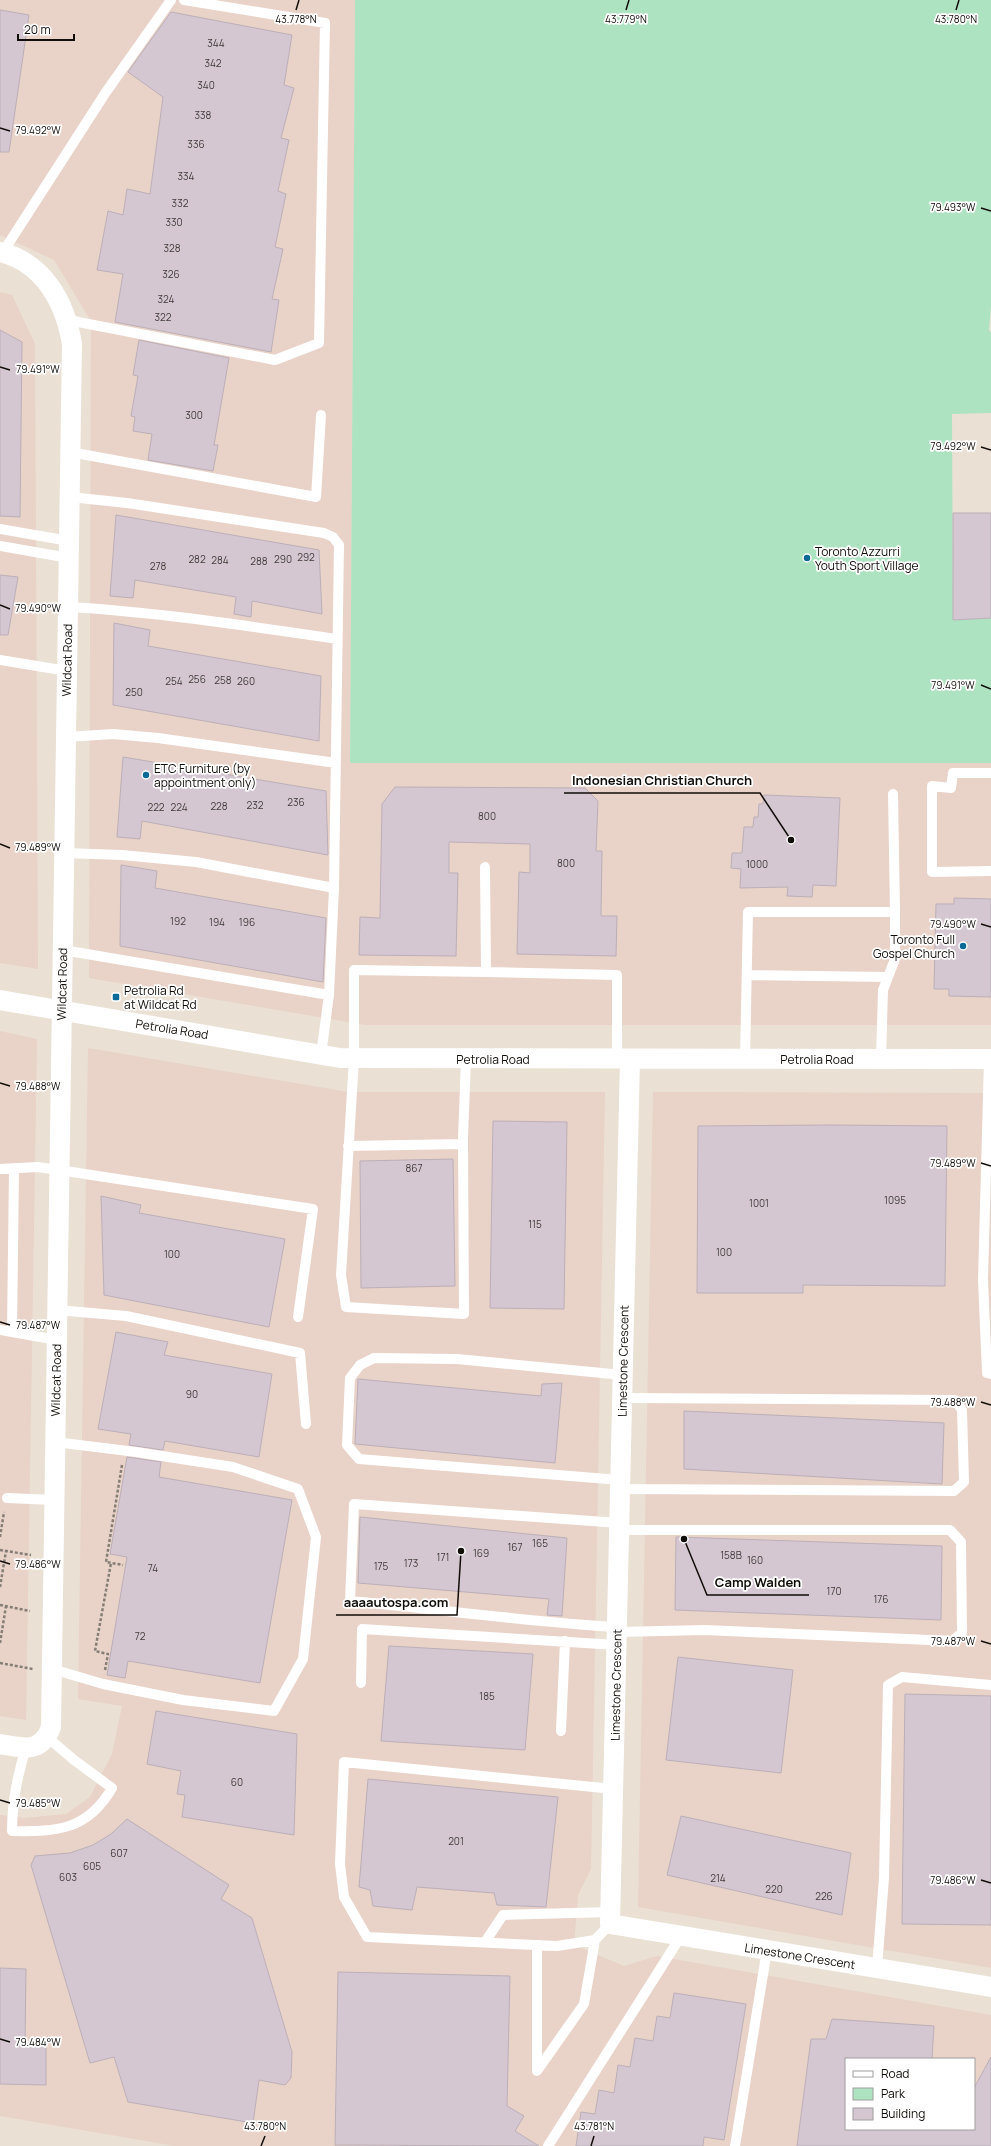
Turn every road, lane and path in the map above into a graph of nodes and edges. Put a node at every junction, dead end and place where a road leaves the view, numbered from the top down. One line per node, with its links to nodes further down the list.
1 (172, 0): 3 (lane)
2 (184, 0): 4 (lane)
3 (2, 252): 4 (street, Wildcat Road)
4 (68, 320): 6 (street, Wildcat Road)
5 (321, 415): 6 (lane)
6 (70, 452): 7 (street, Wildcat Road)
7 (70, 497): 10 (street, Wildcat Road); 12 (lane)
8 (0, 529): 10 (lane)
9 (0, 546): 10 (lane)
10 (69, 550): 11 (street, Wildcat Road)
11 (68, 607): 12 (lane); 14 (street, Wildcat Road)
12 (337, 639): 16 (lane)
13 (0, 660): 14 (lane)
14 (67, 671): 15 (street, Wildcat Road)
15 (66, 737): 16 (lane); 19 (street, Wildcat Road)
16 (336, 763): 22 (lane)
17 (991, 773): 21 (lane)
18 (893, 794): 23 (lane)
19 (64, 853): 22 (lane); 24 (street, Wildcat Road)
20 (485, 867): 25 (lane)
21 (991, 871)
22 (334, 888): 28 (lane)
23 (894, 912): 26 (lane); 27 (lane)
24 (63, 950): 28 (lane); 30 (street, Wildcat Road)
25 (486, 972): 32 (lane); 34 (lane)
26 (747, 975): 27 (lane); 35 (lane)
27 (888, 977): 36 (lane)
28 (328, 995): 31 (lane)
29 (0, 1000): 30 (street, Petrolia Road)
30 (62, 1011): 31 (street, Petrolia Road); 42 (street, Wildcat Road)
31 (321, 1055): 32 (street, Petrolia Road)
32 (354, 1058): 33 (street, Petrolia Road); 39 (lane)
33 (466, 1059): 34 (street, Petrolia Road); 38 (lane)
34 (623, 1059): 35 (street, Petrolia Road); 49 (street, Limestone Crescent)
35 (745, 1059): 36 (street, Petrolia Road)
36 (881, 1059): 37 (street, Petrolia Road)
37 (990, 1059): 48 (lane)
38 (463, 1144): 39 (lane); 39 (lane)
39 (348, 1146)
40 (14, 1168): 41 (lane); 42 (lane); 46 (lane)
41 (0, 1169)
42 (60, 1170): 43 (street, Wildcat Road); 44 (lane)
43 (57, 1310): 47 (street, Wildcat Road); 51 (lane)
44 (298, 1317)
45 (0, 1330): 46 (lane)
46 (12, 1332): 47 (lane)
47 (57, 1340): 52 (street, Wildcat Road)
48 (991, 1374)
49 (623, 1375): 50 (street, Limestone Crescent); 54 (lane)
50 (622, 1398): 54 (street, Limestone Crescent); 54 (lane)
51 (306, 1424)
52 (55, 1442): 53 (lane); 56 (street, Wildcat Road)
53 (124, 1450): 62 (path); 75 (lane)
54 (620, 1484): 57 (street, Limestone Crescent)
55 (7, 1498): 56 (lane); 58 (path)
56 (55, 1500): 73 (street, Wildcat Road)
57 (619, 1527): 68 (street, Limestone Crescent); 68 (lane); 68 (lane)
58 (0, 1537)
59 (0, 1550): 60 (path)
60 (6, 1551): 61 (path); 64 (path)
61 (31, 1555)
62 (111, 1563): 63 (path); 75 (path)
63 (123, 1565)
64 (0, 1587)
65 (0, 1605): 66 (path)
66 (6, 1606): 67 (path); 70 (path)
67 (30, 1611)
68 (617, 1635): 69 (lane); 80 (street, Limestone Crescent)
69 (566, 1641): 74 (lane); 77 (lane)
70 (0, 1643)
71 (0, 1663): 72 (path)
72 (29, 1669)
73 (52, 1669): 75 (lane); 79 (street, Wildcat Road)
74 (361, 1683)
75 (103, 1684)
76 (991, 1685): 87 (lane)
77 (561, 1731)
78 (0, 1744): 79 (street)
79 (38, 1744): 79 (lane)
80 (613, 1789): 81 (street, Limestone Crescent); 84 (lane)
81 (610, 1918): 82 (street, Limestone Crescent); 83 (lane); 84 (lane)
82 (681, 1936): 86 (street, Limestone Crescent); 89 (lane)
83 (595, 1940): 85 (lane); 85 (lane)
84 (485, 1942): 85 (lane)
85 (537, 1945)
86 (767, 1950): 87 (street, Limestone Crescent); 90 (lane)
87 (877, 1968): 88 (street, Limestone Crescent)
88 (991, 1987)
89 (548, 2146)
90 (735, 2146)

